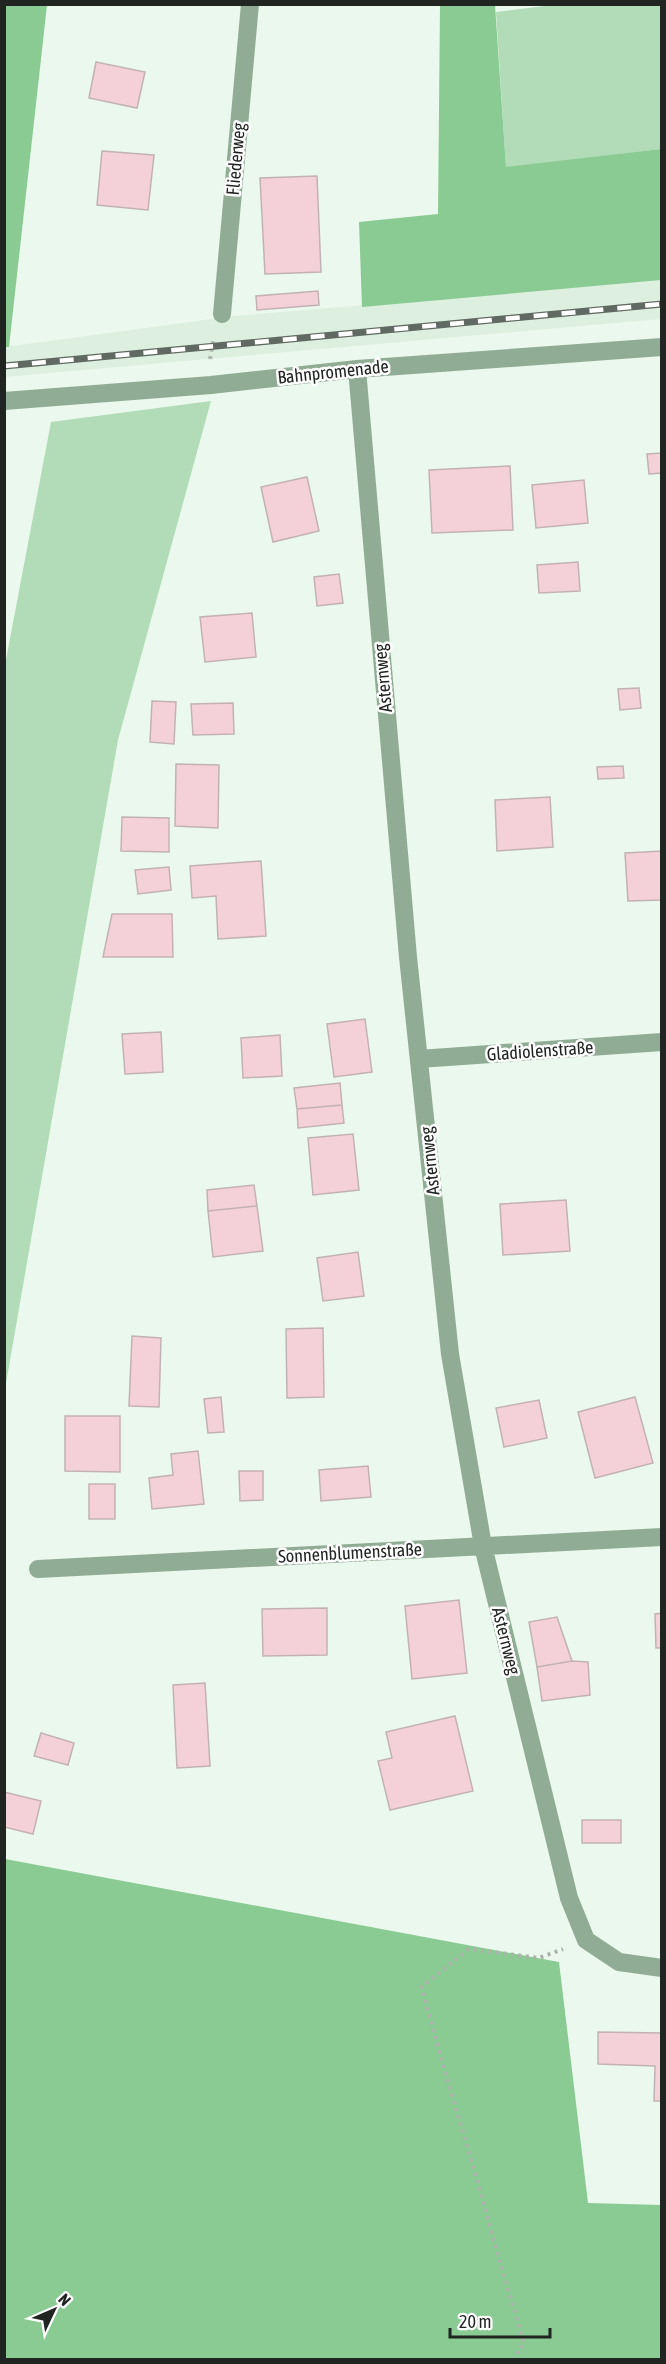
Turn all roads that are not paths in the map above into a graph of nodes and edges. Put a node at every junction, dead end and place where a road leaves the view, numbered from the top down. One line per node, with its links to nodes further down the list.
1 (250, 4): 2 (street, Fliederweg)
2 (222, 314)
3 (662, 347): 4 (street, Bahnpromenade)
4 (357, 369): 5 (street, Bahnpromenade); 7 (street, Asternweg)
5 (4, 401)
6 (662, 1042): 7 (street, Gladiolenstraße)
7 (419, 1059): 9 (street, Asternweg)
8 (662, 1538): 9 (street, Sonnenblumenstraße)
9 (483, 1546): 10 (street, Sonnenblumenstraße); 11 (street, Asternweg)
10 (38, 1569)
11 (662, 1968)

